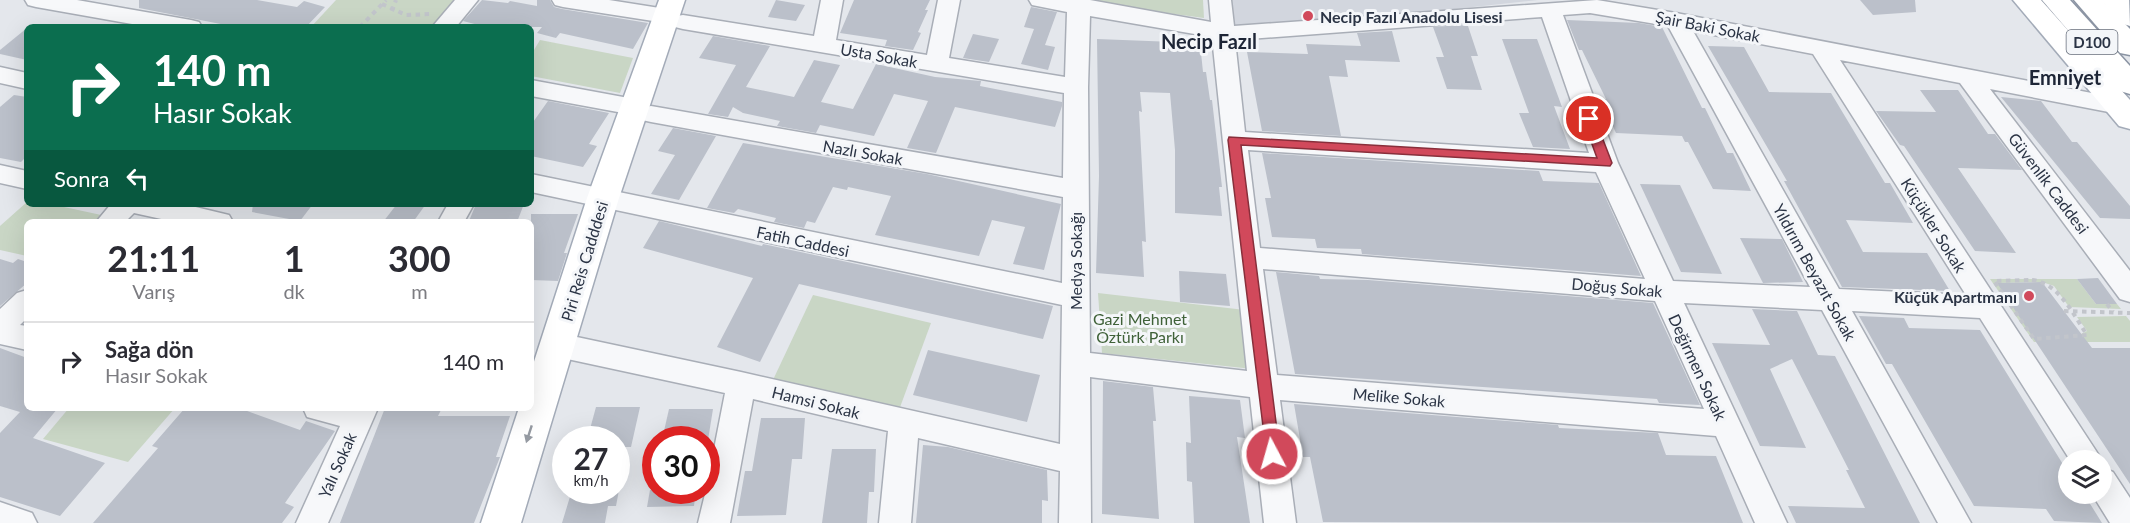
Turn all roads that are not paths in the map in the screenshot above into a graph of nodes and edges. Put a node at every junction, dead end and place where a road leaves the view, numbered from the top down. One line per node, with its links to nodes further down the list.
1 (36, 0): 19 (street)
2 (467, 0): 17 (street)
3 (563, 0): 15 (street, Usta Sokak)
4 (832, 0): 21 (street)
5 (949, 0): 24 (street)
6 (1040, 0): 12 (street, Şair Baki Sokak)
7 (1220, 0): 20 (street)
8 (2026, 0): 28 (main road)
9 (2055, 0): 28 (main road, D100)
10 (2086, 0): 22 (main road, D100)
11 (2114, 0): 16 (main road)
12 (1079, 3): 20 (street, Şair Baki Sokak); 26 (street, Medya Sokağı)
13 (1589, 3): 14 (street, Şair Baki Sokak); 18 (street, Şair Baki Sokak)
14 (1550, 9): 20 (street, Şair Baki Sokak); 31 (street, Değirmen Sokak)
15 (678, 10): 21 (street, Usta Sokak); 29 (main road, Piri Reis Cadddesi)
16 (2130, 17)
17 (440, 19)
18 (1676, 20): 23 (street, Şair Baki Sokak); 45 (street, Yıldırım Beyazıt Sokak)
19 (174, 24)
20 (1222, 33): 30 (street)
21 (823, 46): 24 (street, Usta Sokak)
22 (2130, 46)
23 (1821, 48): 25 (street, Şair Baki Sokak); 47 (street, Küçükler Sokak)
24 (936, 65): 26 (street, Usta Sokak)
25 (1967, 76): 28 (street, Şair Baki Sokak); 43 (street, Güvenlik Caddesi)
26 (1076, 87): 35 (street, Medya Sokağı)
27 (534, 89): 29 (street, Nazlı Sokak)
28 (2126, 95)
29 (642, 110): 35 (street, Nazlı Sokak); 36 (main road, Piri Reis Cadddesi)
30 (1234, 140): 31 (street); 41 (street)
31 (1605, 163): 42 (street, Değirmen Sokak)
32 (0, 174): 33 (street)
33 (24, 179)
34 (534, 184): 36 (street, Fatih Caddesi)
35 (1075, 190): 44 (street, Medya Sokağı)
36 (612, 201): 44 (street, Fatih Caddesi); 50 (main road, Piri Reis Cadddesi)
37 (124, 207): 39 (street)
38 (183, 208): 40 (street)
39 (112, 219)
40 (211, 219)
41 (1247, 257): 42 (street, Doğuş Sokak); 53 (street)
42 (1663, 291): 45 (street, Doğuş Sokak); 57 (street, Değirmen Sokak)
43 (2130, 291)
44 (1075, 297): 51 (street, Medya Sokağı)
45 (1830, 301): 47 (street, Doğuş Sokak); 71 (street, Yıldırım Beyazıt Sokak)
46 (24, 304): 48 (street)
47 (1987, 308): 58 (street, Küçükler Sokak)
48 (0, 329): 49 (street)
49 (24, 337)
50 (568, 347): 52 (street, Hamsi Sokak); 64 (main road, Piri Reis Cadddesi, one-way to 64); 65 (main road, Piri Reis Cadddesi)
51 (1074, 363): 53 (street, Melike Sokak); 59 (street, Medya Sokağı)
52 (741, 384): 56 (street, Hamsi Sokak); 66 (street)
53 (1265, 386): 57 (street, Melike Sokak); 69 (street)
54 (344, 411): 55 (street)
55 (361, 413): 63 (street, Yalı Sokak)
56 (904, 423): 59 (street, Hamsi Sokak); 67 (street)
57 (1724, 424): 70 (street, Değirmen Sokak)
58 (2080, 450)
59 (1075, 462): 68 (street, Medya Sokağı)
60 (2112, 498): 72 (street)
61 (0, 517): 62 (street)
62 (21, 523)
63 (312, 523)
64 (501, 523)
65 (525, 523)
66 (714, 523)
67 (895, 523)
68 (1075, 523)
69 (1280, 523)
70 (1771, 523)
71 (1955, 523)
72 (2128, 523)

